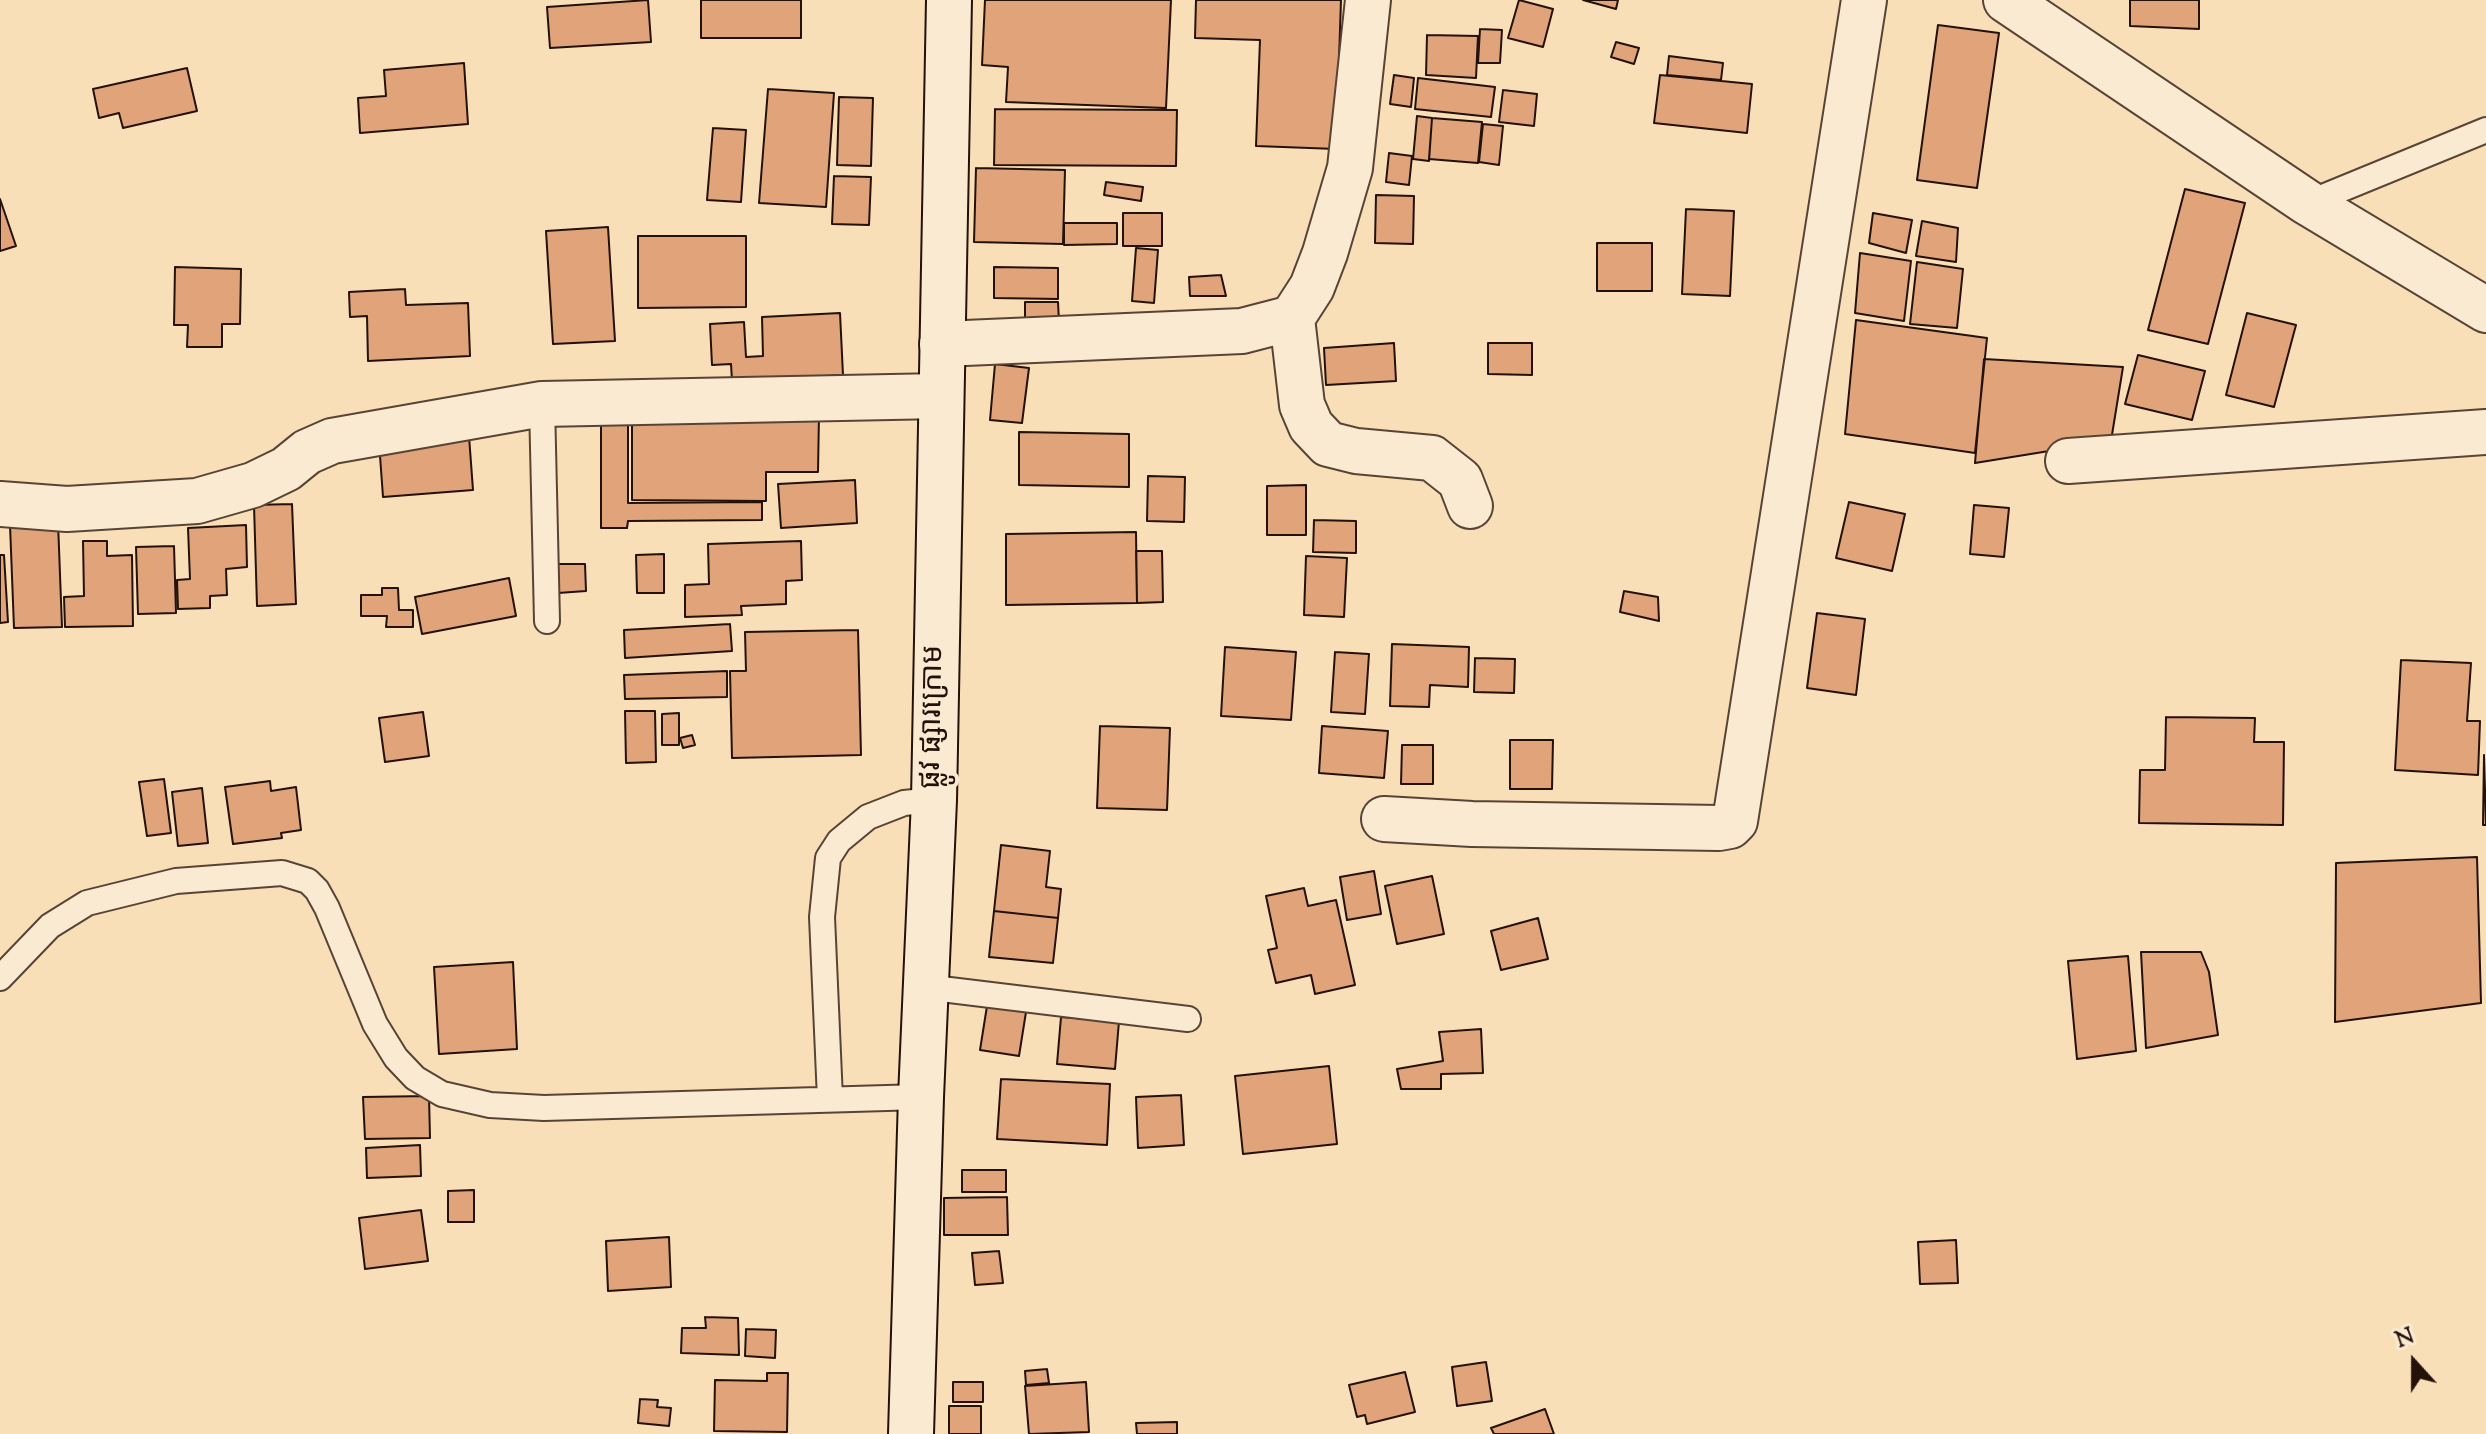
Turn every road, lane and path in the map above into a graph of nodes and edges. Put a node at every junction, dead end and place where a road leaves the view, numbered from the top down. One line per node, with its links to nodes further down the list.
1 (949, 0): 9 (street, ផ្លូវ ផ្សារក្រោម)
2 (1368, 0): 8 (street)
3 (1864, 0): 18 (street)
4 (2006, 0): 6 (street)
5 (2486, 130): 6 (lane)
6 (2308, 203): 7 (street)
7 (2486, 310)
8 (1292, 318): 9 (street); 15 (street)
9 (942, 344): 10 (street, ផ្លូវ ផ្សារក្រោម)
10 (941, 396): 11 (street); 17 (street, ផ្លូវ ផ្សារក្រោម)
11 (542, 404): 14 (street); 16 (lane)
12 (2486, 432): 13 (street)
13 (2068, 461)
14 (0, 504)
15 (1470, 506)
16 (547, 621)
17 (934, 800): 20 (street, ផ្លូវ ផ្សារក្រោម); 23 (lane)
18 (1384, 819)
19 (0, 978): 23 (lane)
20 (925, 987): 21 (lane); 22 (street, ផ្លូវ ផ្សារក្រោម)
21 (1188, 1019)
22 (921, 1097): 23 (lane); 24 (street, ផ្លូវ ផ្សារក្រោម)
23 (830, 1099)
24 (911, 1434)

